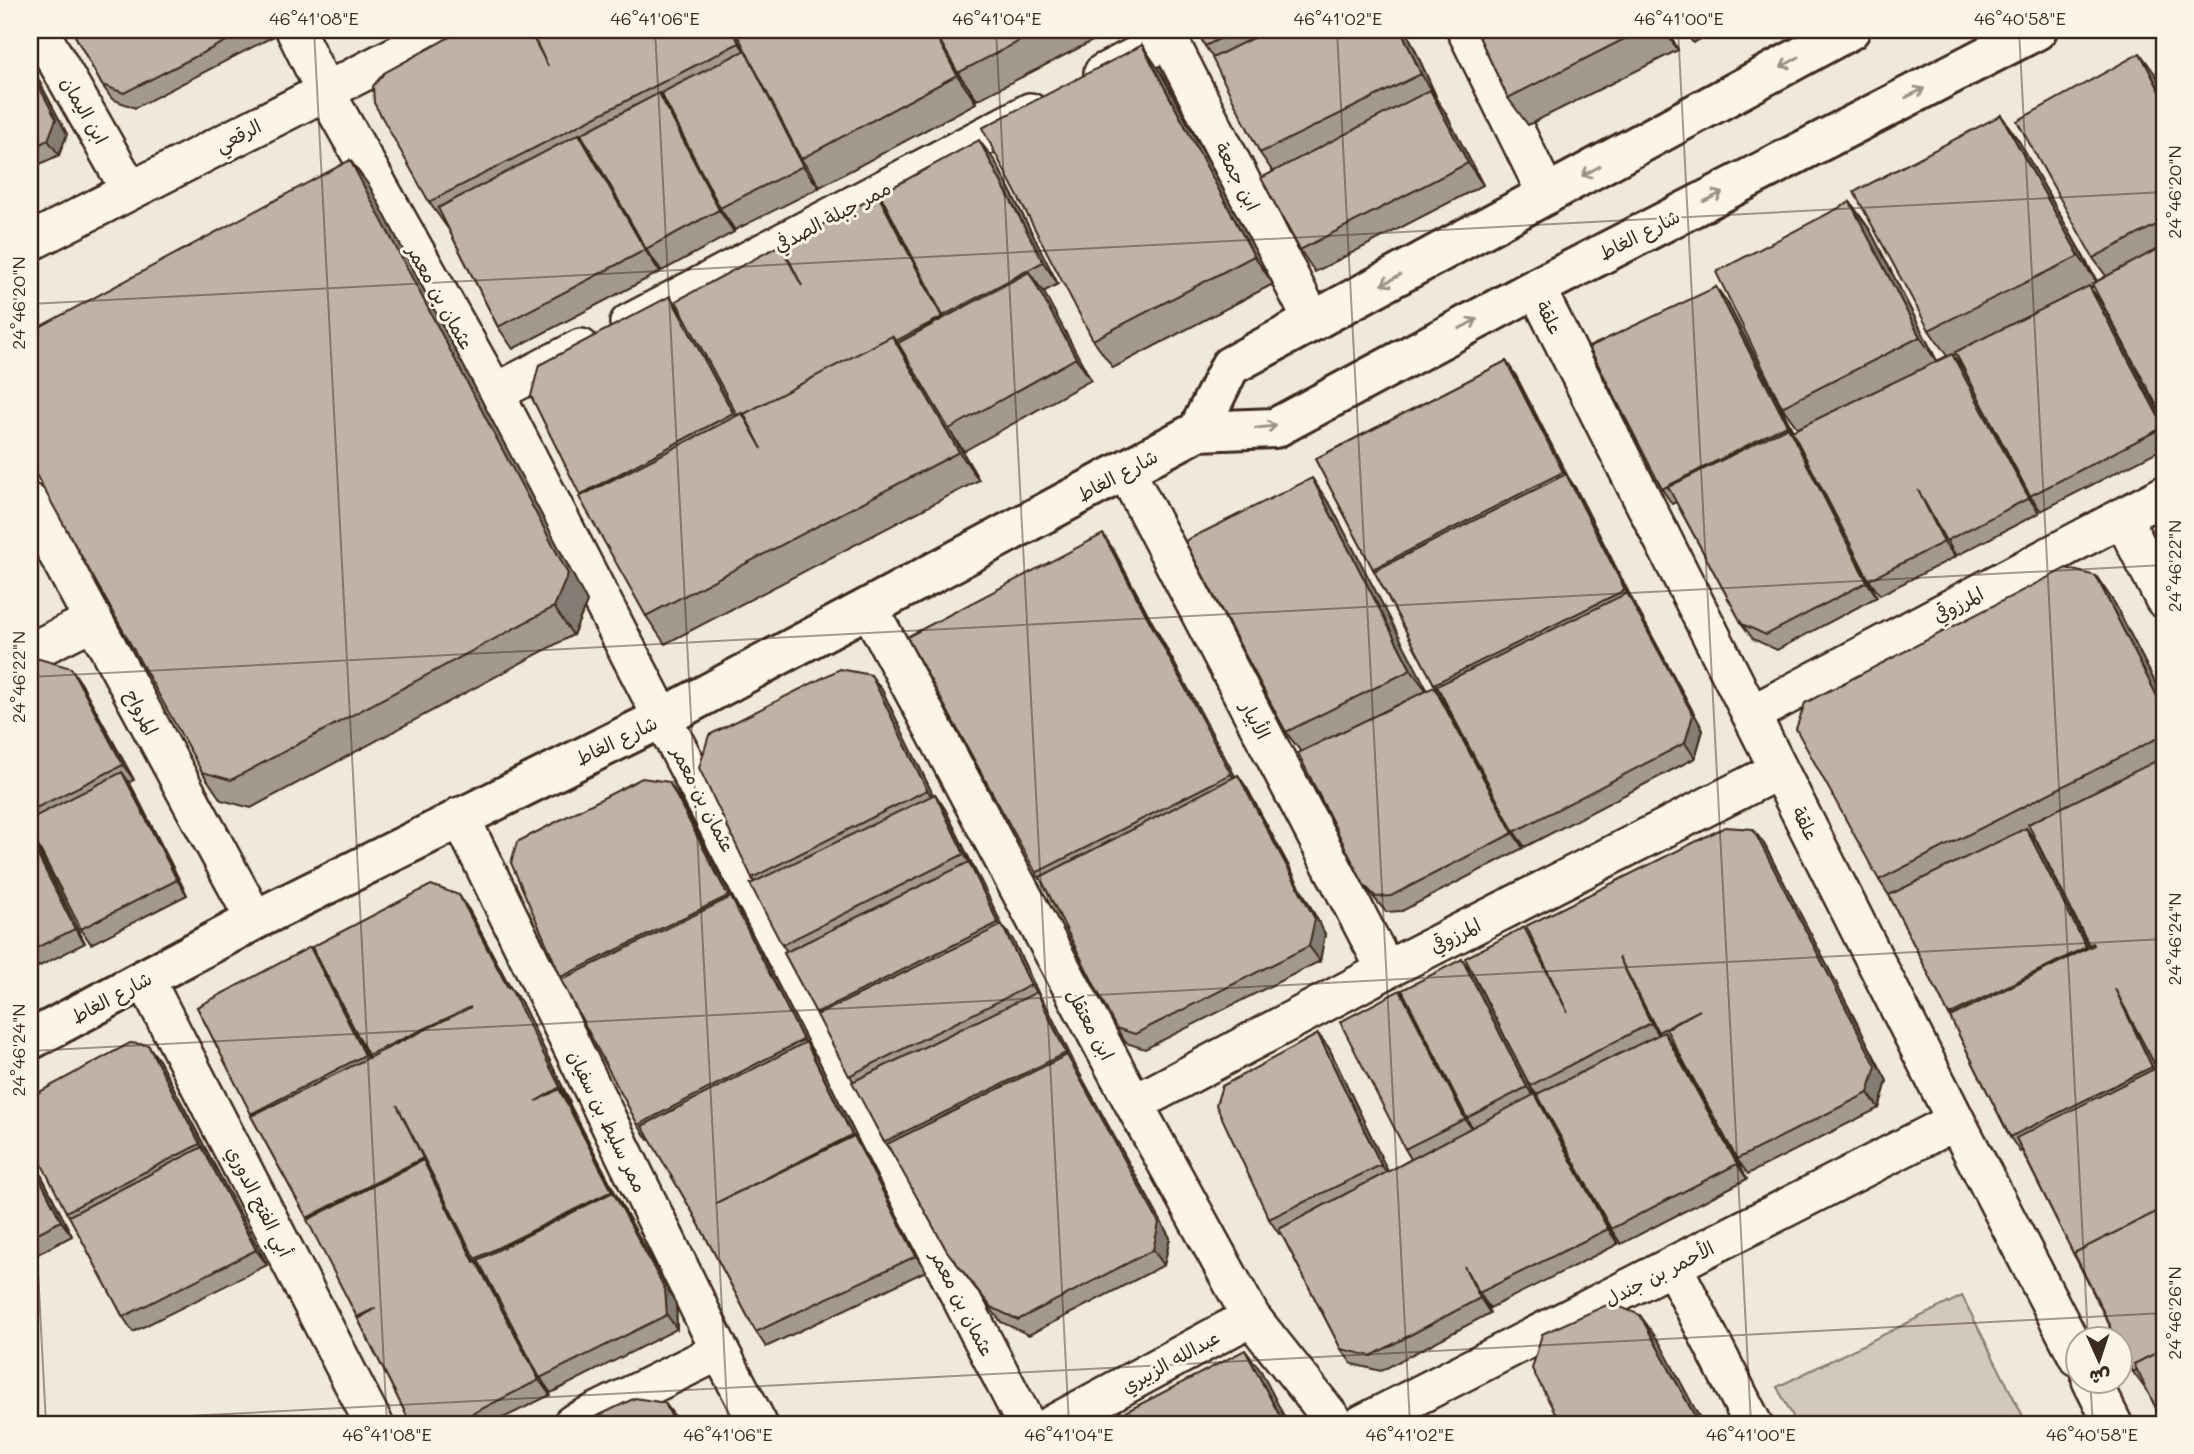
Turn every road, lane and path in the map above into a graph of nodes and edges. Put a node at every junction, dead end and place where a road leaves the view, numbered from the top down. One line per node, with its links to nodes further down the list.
1 (39, 30): 9 (street, ابن اليمان)
2 (295, 30): 8 (street, عثمان بن معمر)
3 (446, 30): 8 (street, الرقعي)
4 (1466, 30): 10 (street)
5 (1850, 30): 10 (street, one-way to 10)
6 (2037, 30): 12 (street, شارع الغاط, one-way to 6)
7 (1167, 34): 13 (street, ابن جمعة); 14 (street, ممر جبلة الصدفي)
8 (325, 91): 9 (street, الرقعي); 14 (street, عثمان بن معمر)
9 (130, 190): 11 (street, الرقعي)
10 (1547, 195): 13 (street, one-way to 13)
11 (30, 242)
12 (1535, 288): 15 (street, شارع الغاط, one-way to 12); 24 (street, علقة)
13 (1312, 322): 15 (street)
14 (495, 393): 25 (street, عثمان بن معمر)
15 (1198, 431): 16 (street, شارع الغاط)
16 (1126, 471): 21 (street, شارع الغاط); 29 (street, الأبيار)
17 (2164, 495): 19 (street, المرزوقي)
18 (30, 503): 22 (street, المرواح)
19 (2122, 517): 20 (street); 24 (street, المرزوقي)
20 (2164, 599)
21 (870, 608): 25 (street, شارع الغاط); 32 (street, ابن معتقل)
22 (92, 621): 23 (street); 28 (street, المرواح)
23 (30, 652)
24 (1752, 714): 26 (street, علقة)
25 (662, 718): 27 (street, شارع الغاط); 42 (street, عثمان بن معمر)
26 (1779, 770): 29 (street, المرزوقي); 33 (street, علقة)
27 (460, 816): 28 (street, شارع الغاط); 37 (street, ممر سليط بن سفيان)
28 (255, 920): 30 (street, شارع الغاط)
29 (1387, 970): 32 (street, المرزوقي)
30 (145, 979): 31 (street, شارع الغاط); 39 (street, أبي الفتح الدوري)
31 (30, 1040)
32 (1134, 1104): 35 (street, ابن معتقل)
33 (1956, 1121): 34 (street, الأحمر بن جندل); 36 (street, علقة)
34 (1673, 1266): 45 (street, الأحمر بن جندل); 46 (street)
35 (1251, 1317): 43 (street, عبدالله الزبيري); 44 (street, ابن معتقل)
36 (2064, 1330)
37 (720, 1351): 40 (street); 41 (street, ممر سليط بن سفيان)
38 (2098, 1394): 47 (street)
39 (374, 1424)
40 (572, 1424)
41 (758, 1424)
42 (1026, 1424)
43 (1054, 1424)
44 (1336, 1424)
45 (1362, 1424)
46 (1752, 1424)
47 (2113, 1424)

